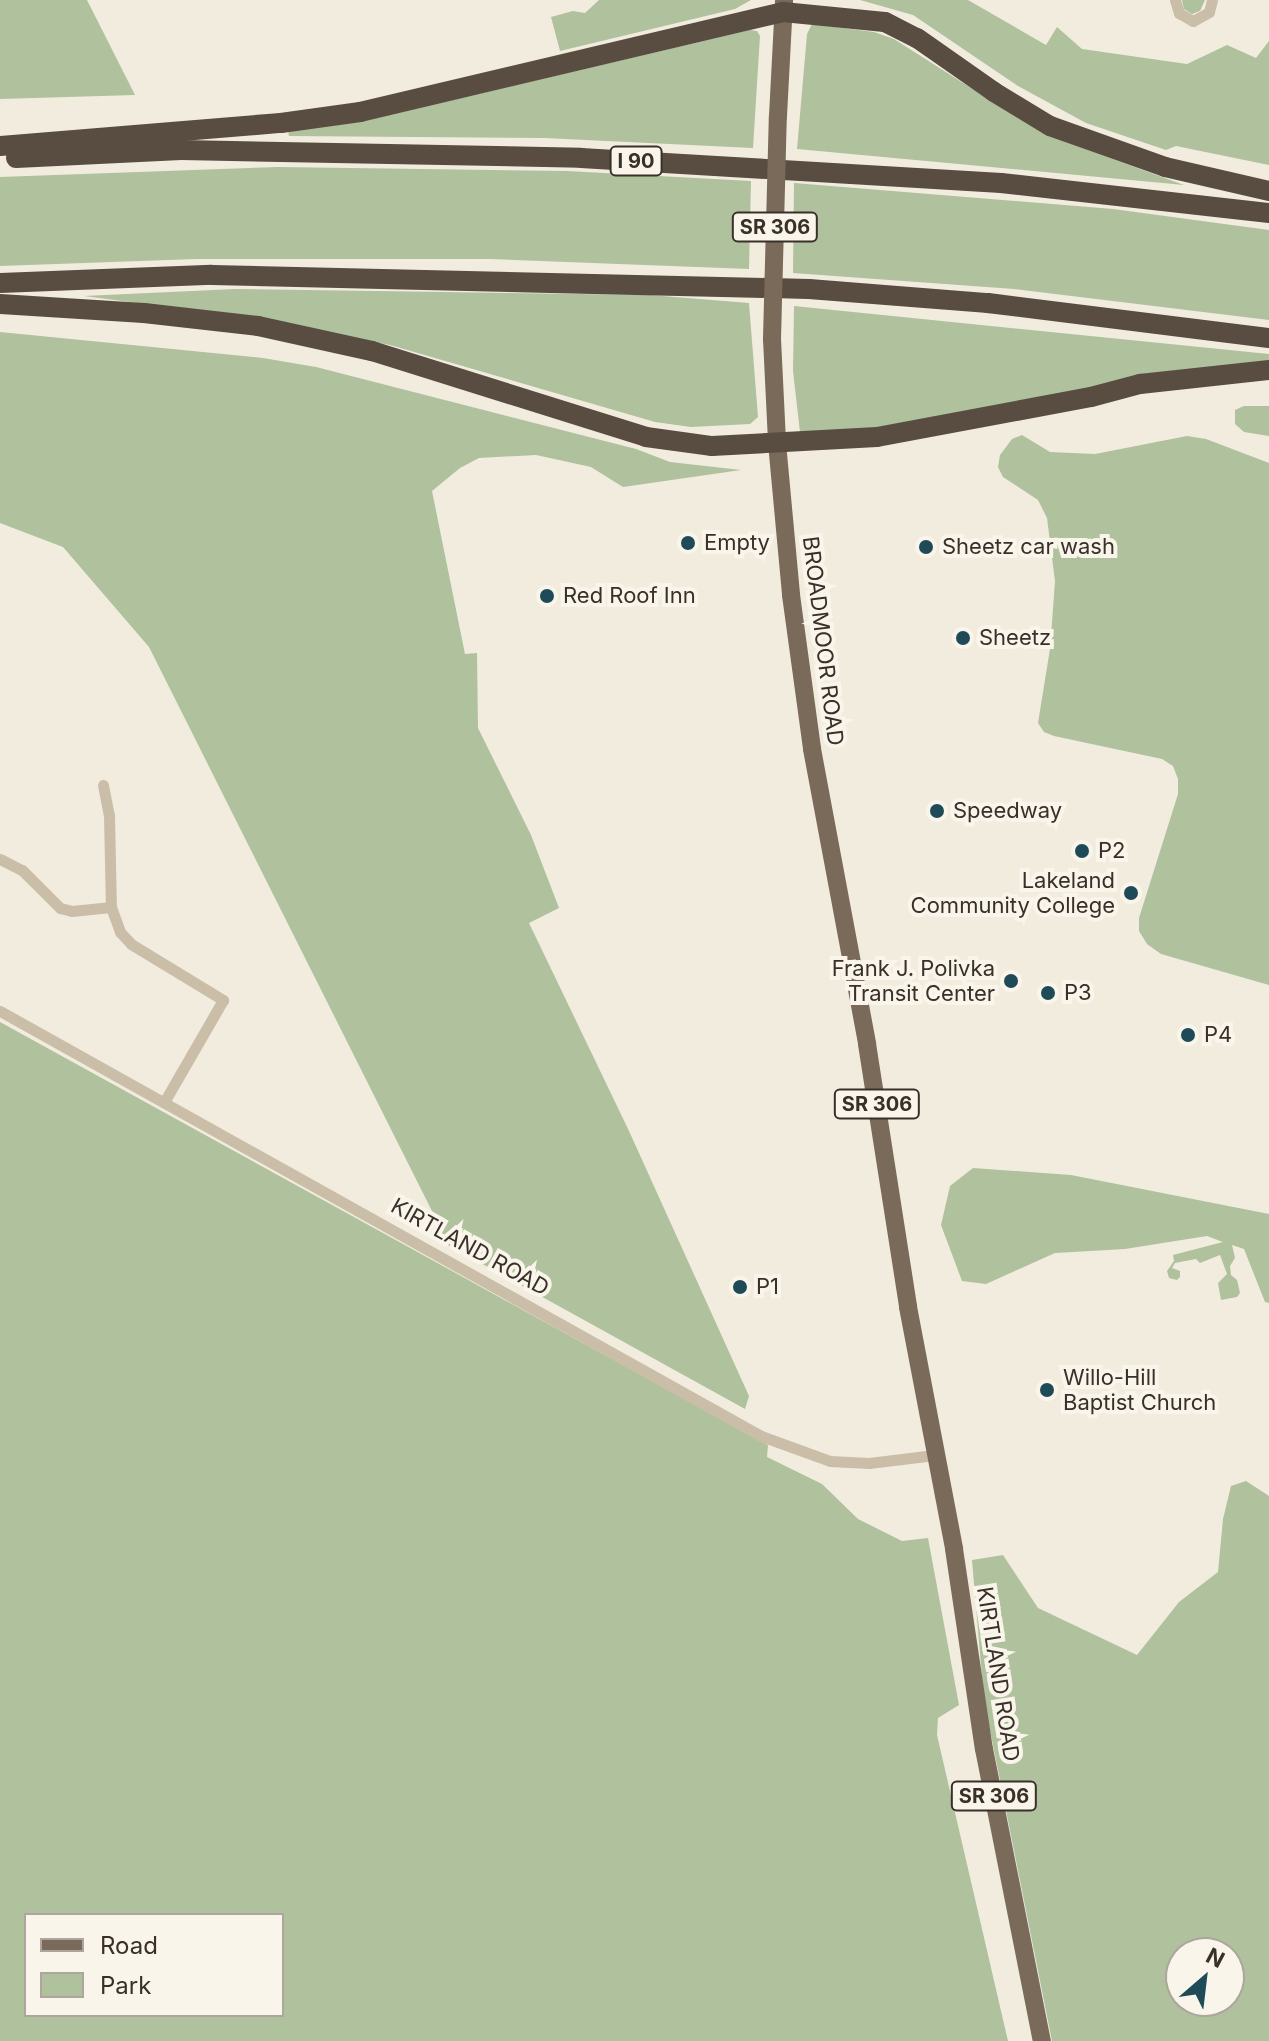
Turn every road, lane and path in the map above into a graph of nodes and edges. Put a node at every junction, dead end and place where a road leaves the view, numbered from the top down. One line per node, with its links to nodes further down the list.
1 (1175, 0): 2 (street)
2 (1212, 0)
3 (783, 6): 4 (highway); 6 (highway); 12 (main road, BROADMOOR ROAD / SR 306, bridge)
4 (0, 146)
5 (0, 158): 7 (highway, I 90)
6 (1269, 191)
7 (1269, 213)
8 (0, 283): 10 (highway)
9 (0, 304): 12 (highway)
10 (1269, 338)
11 (1269, 370): 12 (highway)
12 (777, 443): 17 (main road, BROADMOOR ROAD / SR 306)
13 (103, 785): 15 (street)
14 (0, 859): 15 (street)
15 (111, 907): 18 (street)
16 (0, 1011): 18 (street, KIRTLAND ROAD)
17 (867, 1044): 19 (main road, KIRTLAND ROAD / SR 306)
18 (164, 1102): 19 (street, KIRTLAND ROAD)
19 (935, 1455): 20 (main road, KIRTLAND ROAD / SR 306)
20 (1042, 2041)

